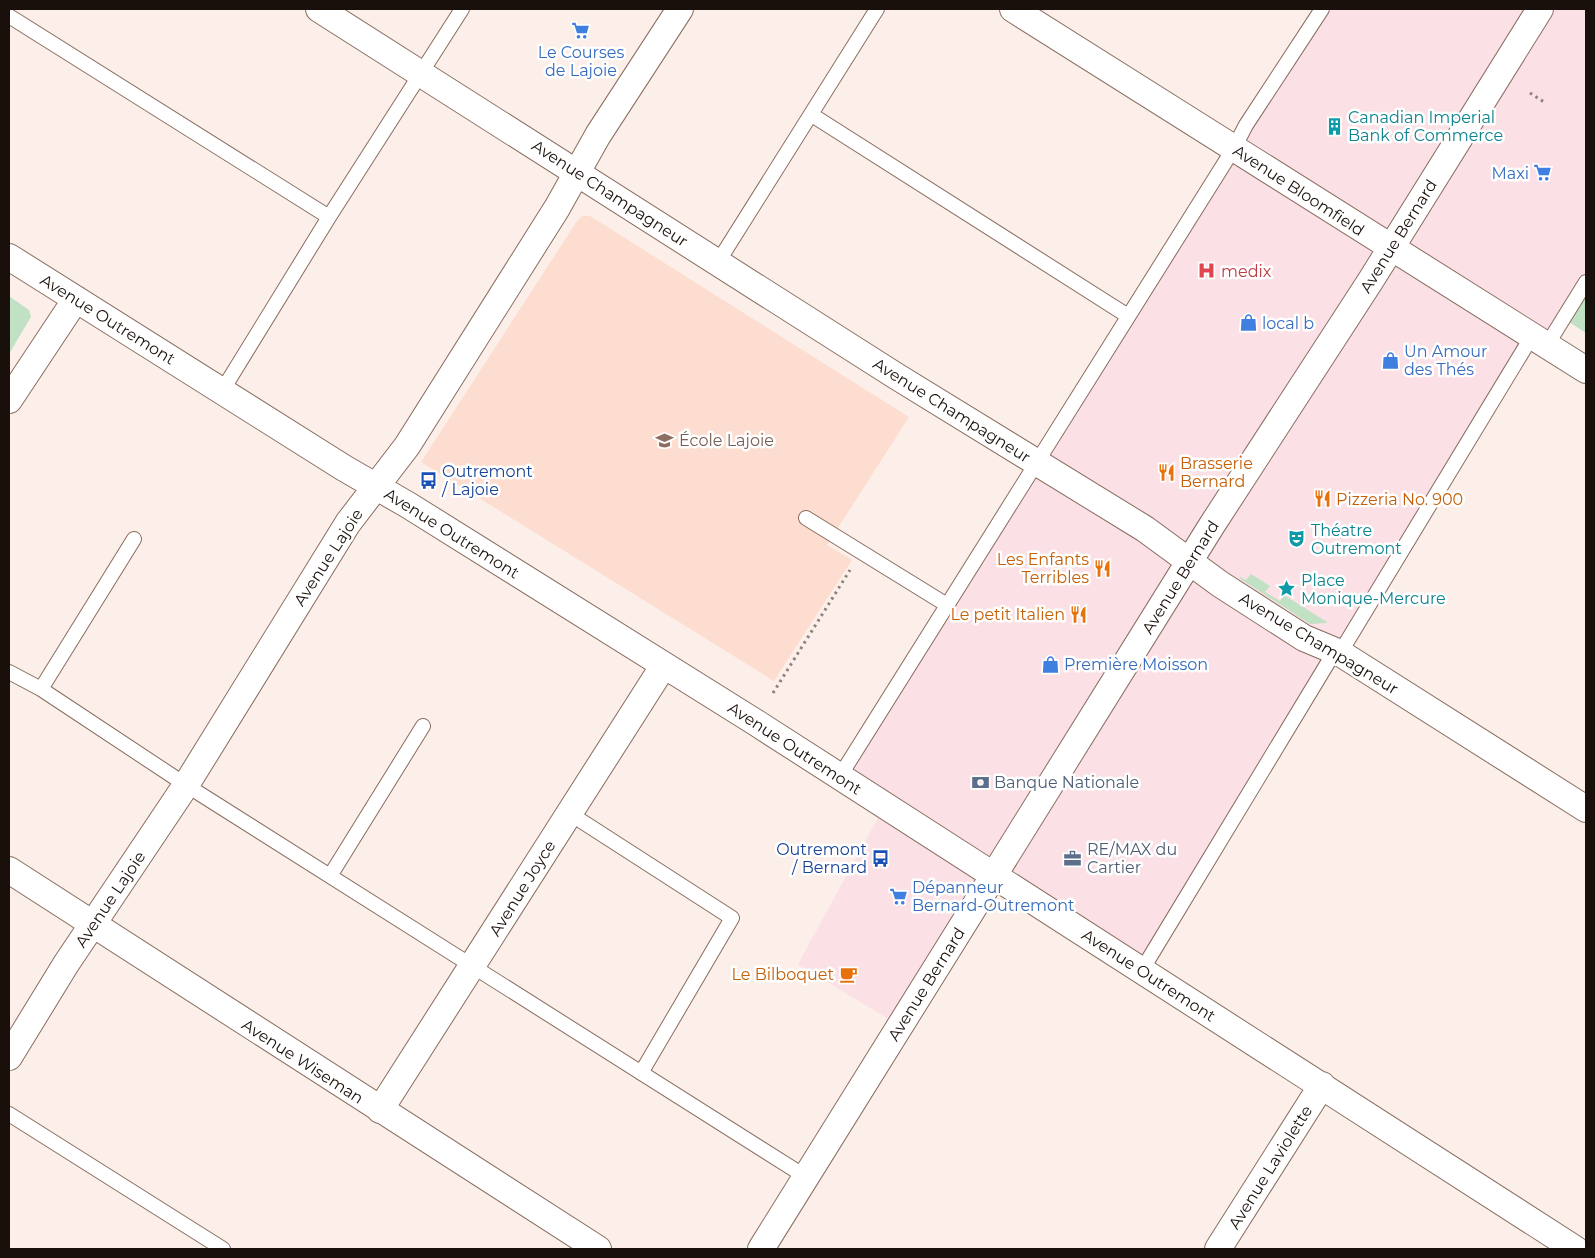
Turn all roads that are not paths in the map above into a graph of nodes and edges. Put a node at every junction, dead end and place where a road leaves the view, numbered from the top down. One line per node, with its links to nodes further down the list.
1 (319, 9): 9 (street, Avenue Champagneur)
2 (462, 9): 9 (lane)
3 (680, 9): 12 (street, Avenue Lajoie)
4 (877, 9): 10 (lane)
5 (1013, 9): 11 (street, Avenue Bloomfield)
6 (1322, 9): 11 (lane)
7 (1540, 9): 14 (street, Avenue Bernard)
8 (9, 16): 13 (lane)
9 (420, 75): 12 (street, Avenue Champagneur); 13 (lane)
10 (812, 115): 16 (lane); 19 (lane)
11 (1234, 148): 14 (street, Avenue Bloomfield); 19 (lane)
12 (576, 172): 16 (street, Avenue Champagneur); 25 (street, Avenue Lajoie)
13 (329, 217): 22 (lane)
14 (1390, 248): 20 (street, Avenue Bloomfield); 28 (street, Avenue Bernard)
15 (9, 257): 18 (street, Avenue Outremont)
16 (718, 262): 24 (street, Avenue Champagneur)
17 (1586, 282): 20 (lane)
18 (76, 299): 22 (street, Avenue Outremont); 23 (street)
19 (1128, 316): 24 (lane)
20 (1539, 340): 21 (street, Avenue Bloomfield); 30 (lane)
21 (1586, 370)
22 (222, 391): 25 (street, Avenue Outremont)
23 (9, 400)
24 (1036, 462): 28 (street, Avenue Champagneur); 29 (lane)
25 (375, 486): 31 (street, Avenue Outremont); 36 (street, Avenue Lajoie)
26 (806, 518): 29 (lane)
27 (134, 539): 33 (lane)
28 (1190, 561): 30 (street, Avenue Champagneur); 41 (street, Avenue Bernard)
29 (947, 605): 35 (lane)
30 (1337, 652): 37 (street, Avenue Champagneur); 44 (lane)
31 (664, 665): 35 (street, Avenue Outremont); 38 (street, Avenue Joyce)
32 (9, 672): 33 (lane)
33 (41, 689): 36 (lane)
34 (423, 726): 40 (lane)
35 (840, 776): 41 (street, Avenue Outremont)
36 (186, 784): 40 (lane); 42 (street, Avenue Lajoie)
37 (1586, 809)
38 (569, 813): 43 (street, Avenue Joyce); 46 (lane)
39 (9, 870): 42 (street, Avenue Wiseman)
40 (330, 876): 43 (lane)
41 (994, 876): 44 (street, Avenue Outremont); 50 (street, Avenue Bernard)
42 (93, 924): 45 (street, Avenue Lajoie); 48 (street, Avenue Wiseman)
43 (473, 966): 46 (lane); 48 (street, Avenue Joyce)
44 (1142, 970): 47 (street, Avenue Outremont)
45 (9, 1057)
46 (641, 1073): 50 (lane)
47 (1322, 1085): 54 (street, Avenue Laviolette); 55 (street, Avenue Outremont)
48 (380, 1110): 52 (street, Avenue Wiseman)
49 (9, 1114): 51 (lane)
50 (806, 1178): 53 (street, Avenue Bernard)
51 (224, 1249)
52 (598, 1249)
53 (761, 1249)
54 (1218, 1249)
55 (1575, 1249)

